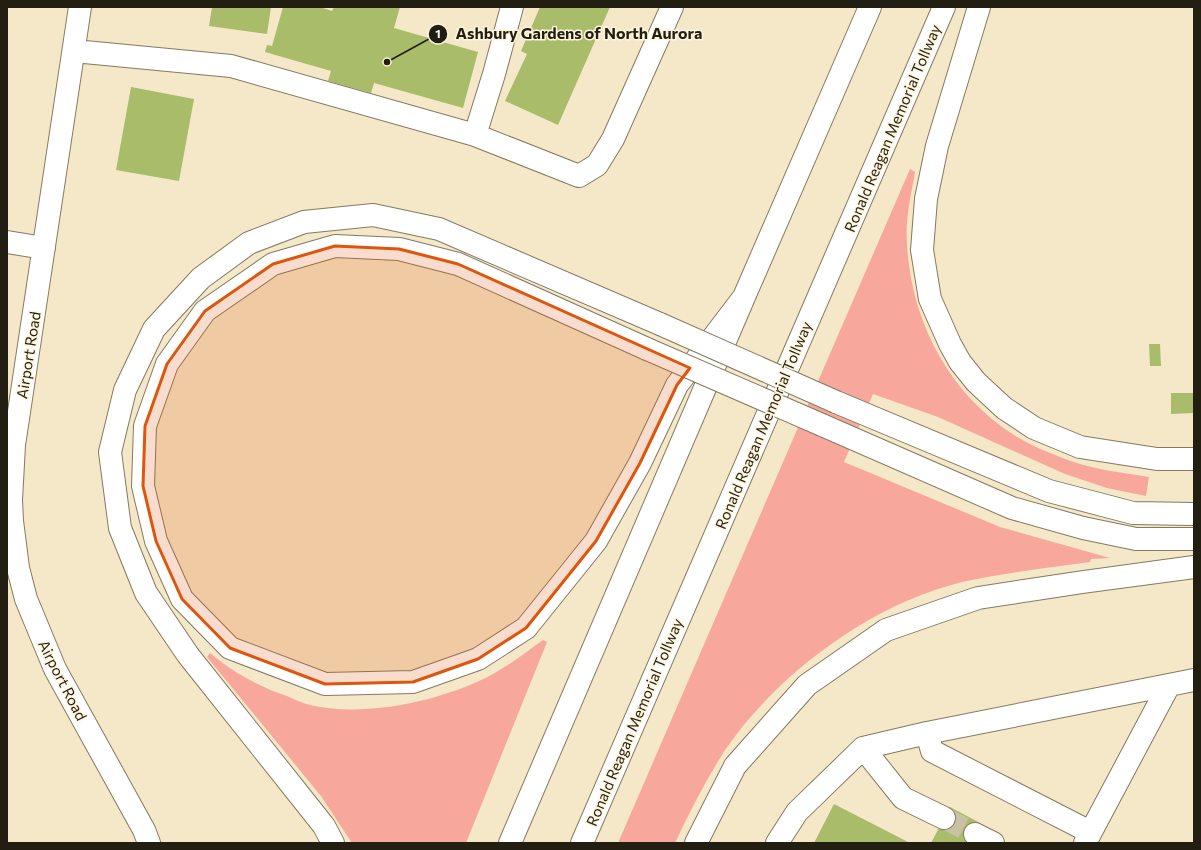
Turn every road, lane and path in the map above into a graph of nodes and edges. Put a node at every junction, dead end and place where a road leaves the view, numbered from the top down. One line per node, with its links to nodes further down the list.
1 (80, 7): 7 (main road, Airport Road)
2 (512, 7): 8 (main road)
3 (672, 7): 8 (main road)
4 (870, 7): 11 (main road)
5 (944, 7): 26 (main road, Ronald Reagan Memorial Tollway)
6 (979, 7): 12 (main road)
7 (74, 51): 8 (main road); 10 (main road, Airport Road)
8 (474, 135)
9 (7, 242): 10 (main road)
10 (44, 248): 13 (main road, Airport Road)
11 (744, 297): 15 (main road, bridge); 25 (main road)
12 (1194, 460)
13 (9, 500): 23 (main road, Airport Road)
14 (1194, 514): 24 (main road, bridge)
15 (1194, 539)
16 (1194, 567): 27 (main road)
17 (1194, 680): 18 (main road)
18 (1169, 685): 19 (main road); 22 (main road)
19 (927, 733): 20 (main road); 22 (main road)
20 (863, 748): 21 (main road); 28 (main road)
21 (944, 818)
22 (1088, 837)
23 (149, 843)
24 (333, 843)
25 (510, 843)
26 (582, 843)
27 (696, 843)
28 (777, 843)

